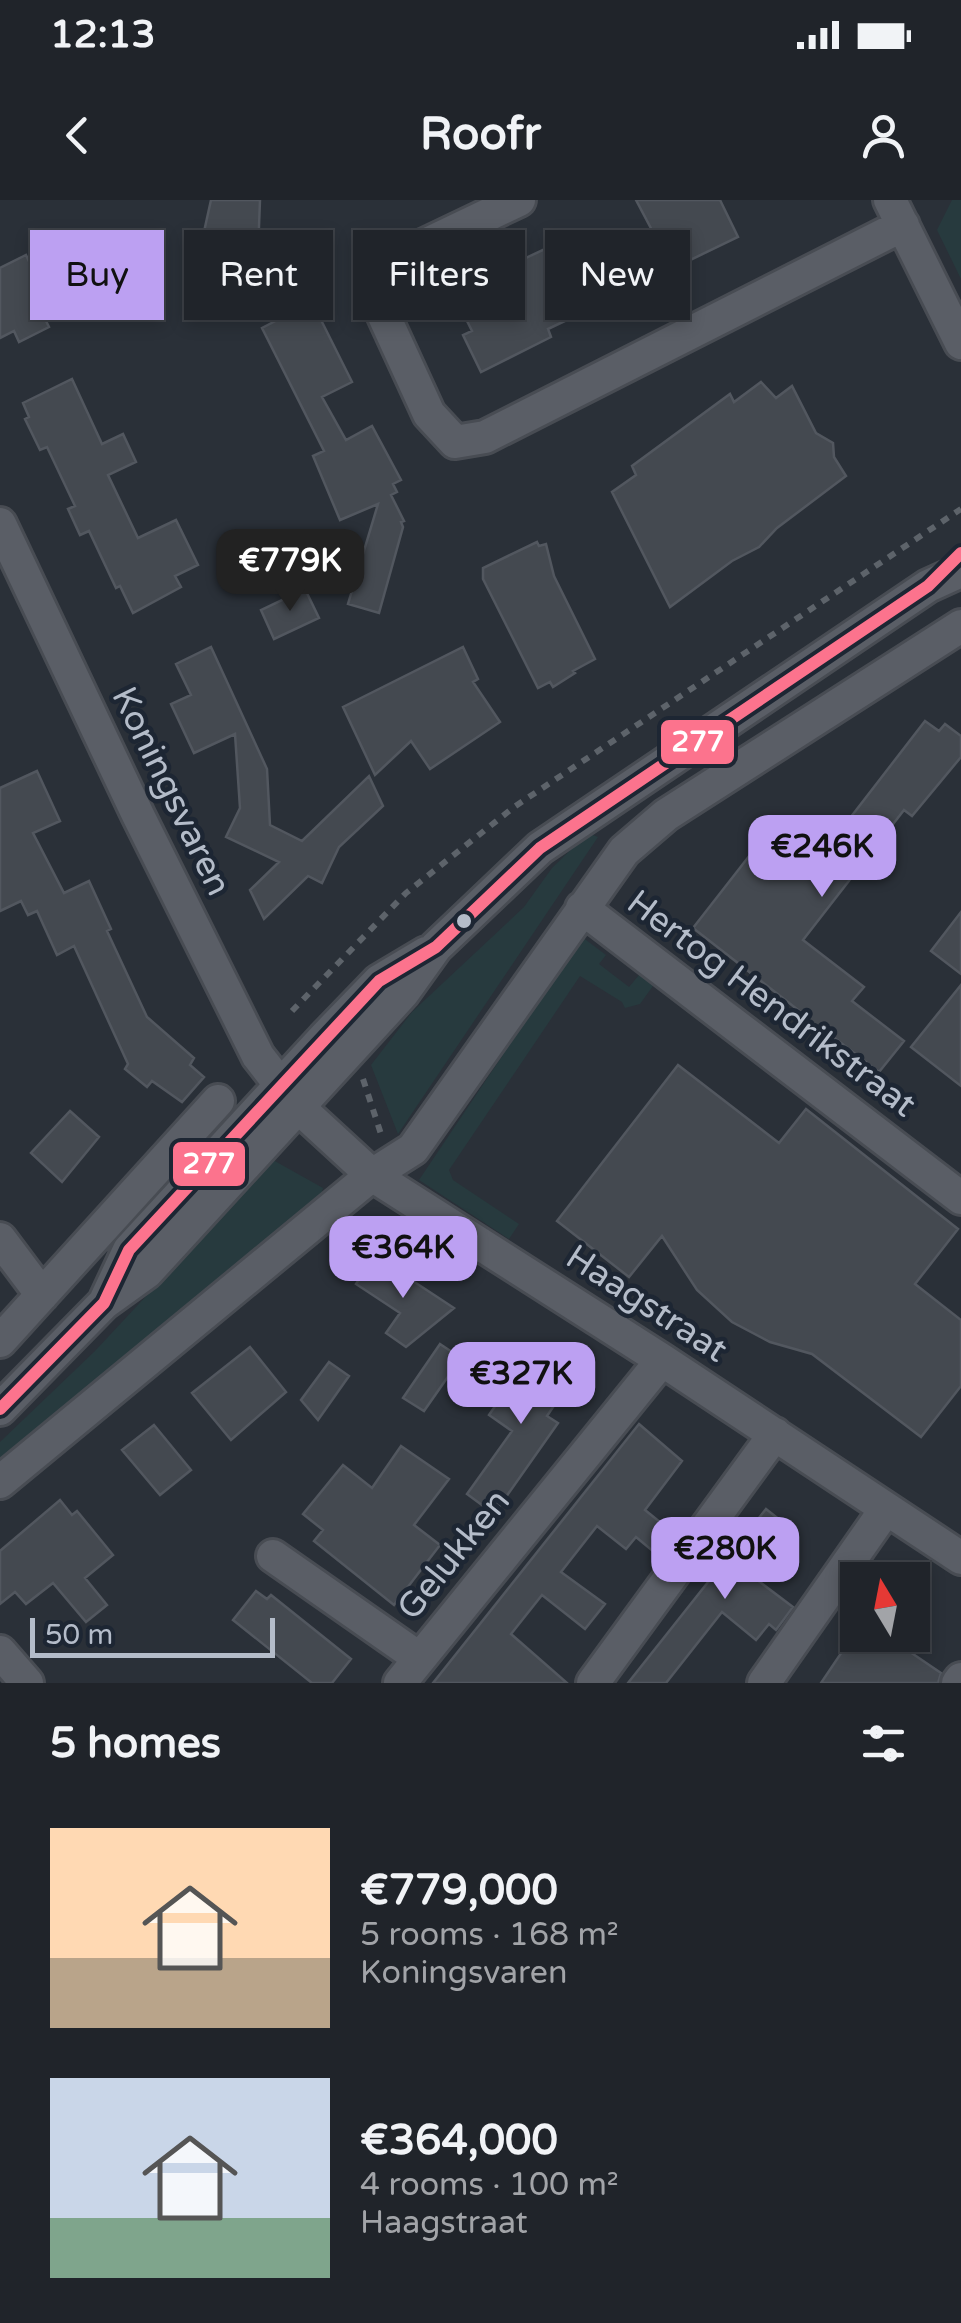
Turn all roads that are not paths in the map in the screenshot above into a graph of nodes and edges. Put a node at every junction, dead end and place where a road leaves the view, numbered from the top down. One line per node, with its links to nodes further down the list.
1 (519, 200): 2 (street)
2 (896, 212): 3 (street)
3 (961, 343)
4 (0, 524): 10 (street, Koningsvaren)
5 (961, 553): 7 (street)
6 (961, 571): 7 (street)
7 (928, 586): 10 (street)
8 (961, 626): 9 (street)
9 (582, 908): 12 (street); 13 (street, Hertog Hendrikstraat)
10 (288, 1097): 12 (street, Haagstraat); 18 (street)
11 (218, 1102): 15 (street)
12 (372, 1175): 17 (street, Haagstraat); 20 (street)
13 (961, 1198)
14 (0, 1239): 15 (street)
15 (42, 1295): 16 (street)
16 (0, 1341)
17 (662, 1360): 19 (street, Haagstraat); 25 (street, Gelukken)
18 (0, 1409)
19 (776, 1434): 21 (street, Haagstraat); 27 (street)
20 (0, 1482)
21 (886, 1509): 23 (street, Haagstraat); 28 (street)
22 (272, 1556): 25 (street, Gelukken)
23 (961, 1558)
24 (0, 1652): 26 (street)
25 (410, 1670)
26 (27, 1683)
27 (593, 1683)
28 (764, 1683)

